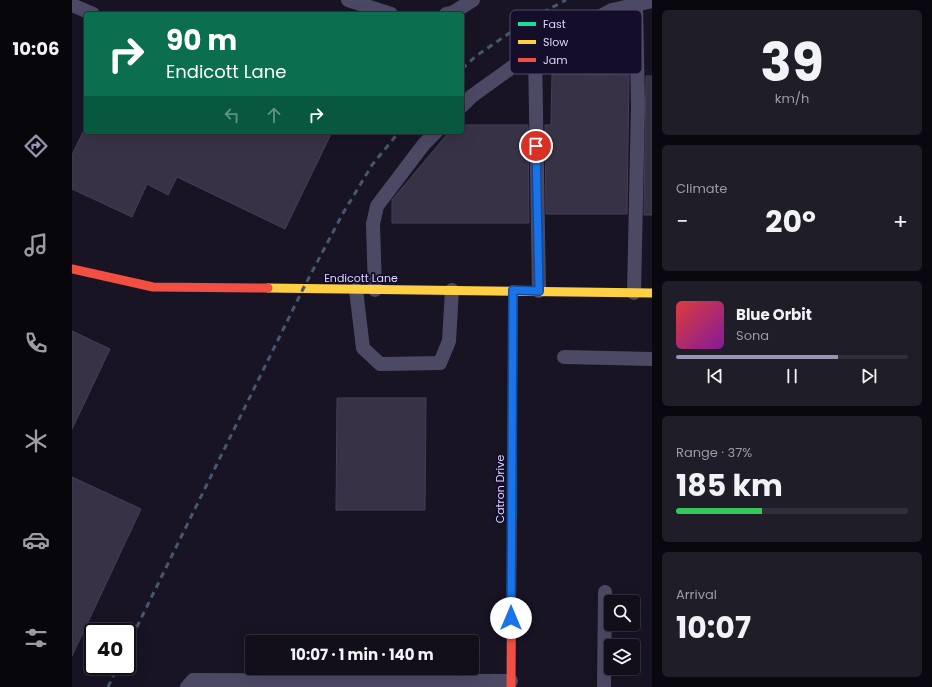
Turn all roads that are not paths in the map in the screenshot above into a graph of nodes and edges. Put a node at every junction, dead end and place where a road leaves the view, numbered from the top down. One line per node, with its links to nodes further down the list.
1 (348, 0): 9 (lane)
2 (473, 0): 10 (lane)
3 (652, 1): 4 (lane)
4 (636, 4): 6 (lane); 7 (lane)
5 (72, 5): 8 (lane)
6 (612, 10)
7 (636, 10)
8 (88, 12)
9 (385, 12)
10 (454, 12)
11 (510, 69): 14 (lane)
12 (535, 74): 21 (lane)
13 (637, 74): 22 (lane)
14 (464, 104)
15 (434, 134): 18 (lane)
16 (72, 269): 17 (street, Endicott Lane)
17 (356, 290): 18 (street, Endicott Lane); 19 (lane)
18 (375, 290): 19 (street, Endicott Lane)
19 (452, 290): 20 (street, Endicott Lane)
20 (513, 290): 21 (street, Endicott Lane); 27 (street, Catron Drive)
21 (539, 291): 22 (street, Endicott Lane)
22 (634, 293): 23 (street, Endicott Lane)
23 (652, 293)
24 (564, 357): 25 (lane)
25 (652, 359)
26 (605, 592): 29 (lane)
27 (511, 684): 28 (lane)
28 (187, 687)
29 (604, 687)

